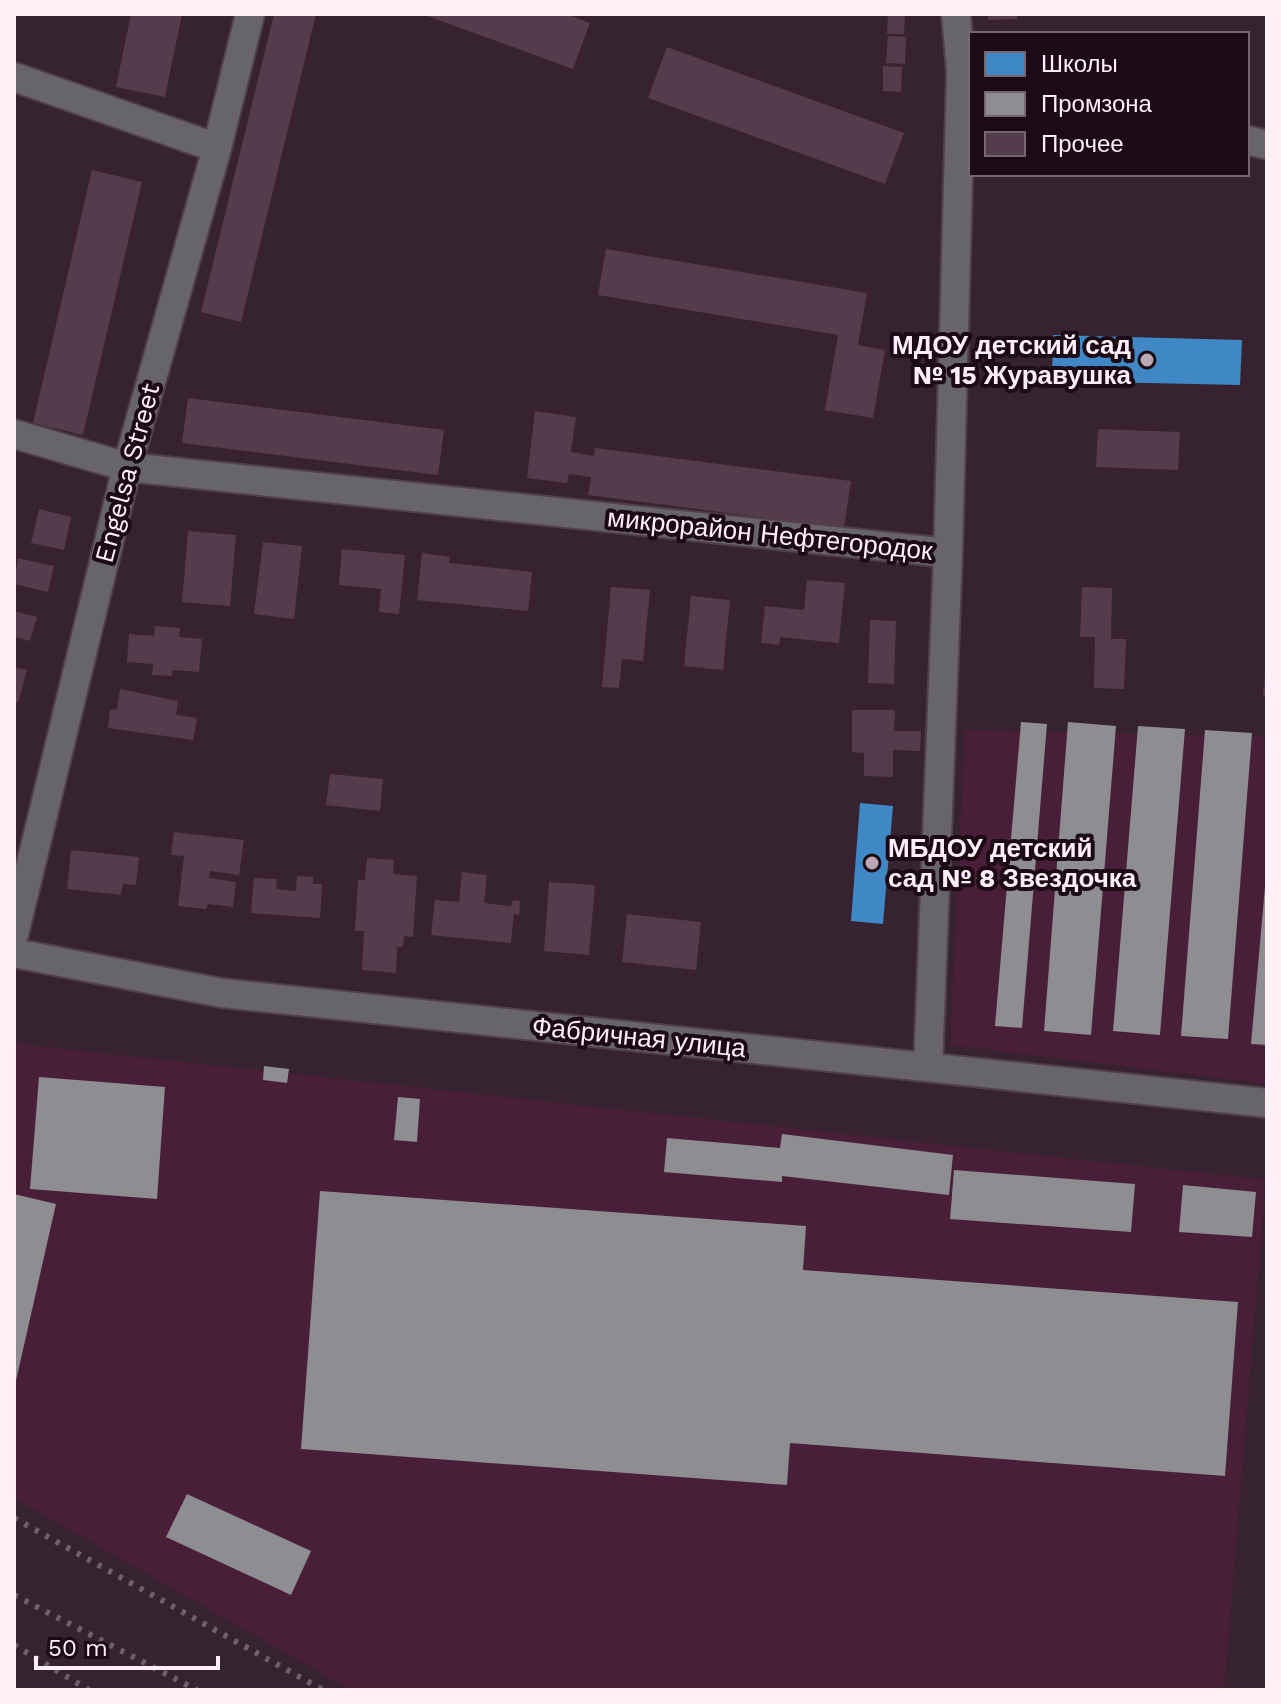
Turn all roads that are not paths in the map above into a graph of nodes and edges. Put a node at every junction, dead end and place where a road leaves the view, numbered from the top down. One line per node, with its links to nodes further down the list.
1 (250, 14): 5 (street, Engelsa Street)
2 (956, 14): 3 (street)
3 (966, 73): 8 (street)
4 (14, 77): 5 (street)
5 (217, 148): 7 (street, Engelsa Street)
6 (14, 434): 7 (street, микрорайон Нефтегородок)
7 (127, 467): 8 (street, микрорайон Нефтегородок); 9 (street, Engelsa Street)
8 (948, 553): 11 (street, микрорайон Нефтегородок)
9 (14, 934)
10 (14, 953): 11 (street, Фабричная улица)
11 (928, 1067): 12 (street, Фабричная улица)
12 (1267, 1103)

